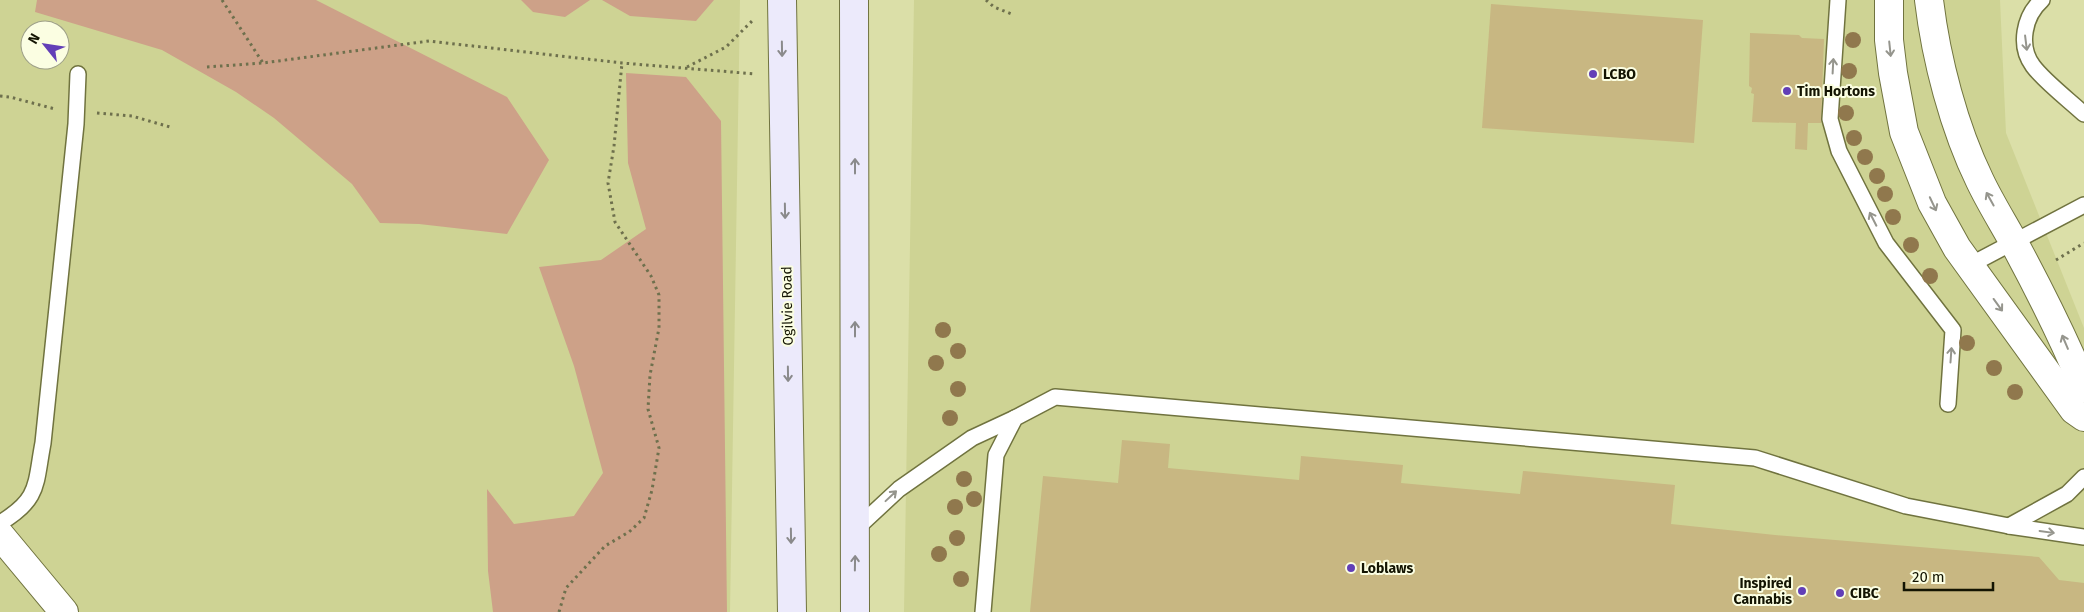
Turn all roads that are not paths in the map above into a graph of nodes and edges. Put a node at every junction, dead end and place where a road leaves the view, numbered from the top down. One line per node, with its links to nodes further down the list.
1 (782, 0): 23 (main road, Ogilvie Road, one-way to 23)
2 (854, 0): 19 (main road, one-way to 2)
3 (1838, 0): 13 (lane, one-way to 3)
4 (1889, 0): 11 (street, one-way to 11)
5 (1929, 0): 10 (street, one-way to 5)
6 (2042, 0): 8 (lane, one-way to 8)
7 (78, 74): 17 (lane)
8 (2084, 114)
9 (2084, 205): 10 (lane)
10 (2014, 242): 11 (lane); 12 (street, one-way to 10)
11 (1970, 265): 14 (street, one-way to 14)
12 (2084, 387)
13 (1948, 404)
14 (2084, 417)
15 (1015, 418): 18 (lane); 19 (lane, one-way to 15); 25 (lane)
16 (2084, 477): 18 (lane)
17 (0, 523)
18 (2009, 526): 21 (lane, one-way to 21)
19 (856, 529): 24 (main road, one-way to 19)
20 (0, 535): 22 (street)
21 (2084, 537)
22 (64, 612)
23 (792, 612)
24 (855, 612)
25 (983, 612)

